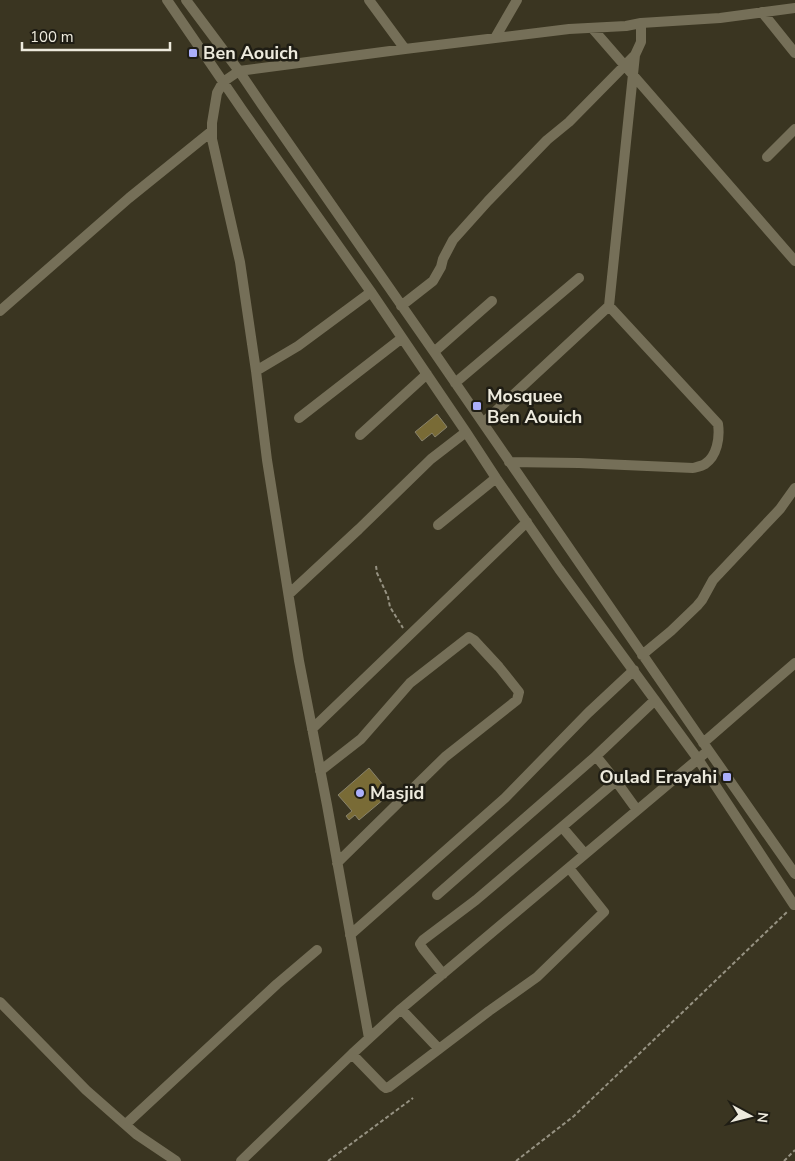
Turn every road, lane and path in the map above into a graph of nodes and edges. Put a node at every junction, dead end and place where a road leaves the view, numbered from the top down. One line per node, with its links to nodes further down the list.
1 (167, 0): 16 (street)
2 (186, 0): 14 (street)
3 (369, 0): 10 (street)
4 (517, 0): 9 (street)
5 (795, 8): 6 (street)
6 (762, 12): 7 (street); 11 (street)
7 (641, 23): 8 (street); 12 (street)
8 (592, 28): 9 (street); 13 (street)
9 (495, 38): 10 (street)
10 (405, 48): 14 (street)
11 (795, 53)
12 (635, 55): 13 (street); 15 (street)
13 (625, 65): 15 (street); 24 (street)
14 (239, 71): 16 (street); 24 (street)
15 (633, 75): 20 (street); 25 (street)
16 (223, 82): 18 (street); 22 (street)
17 (795, 129): 19 (street)
18 (212, 131): 26 (street); 29 (street)
19 (767, 157)
20 (795, 261)
21 (579, 278): 31 (street)
22 (371, 292): 27 (street); 29 (street)
23 (492, 301): 28 (street)
24 (401, 306): 28 (street)
25 (610, 306): 33 (street); 36 (street)
26 (0, 311)
27 (402, 338): 30 (street); 32 (street)
28 (434, 352): 31 (street)
29 (256, 370): 42 (street)
30 (427, 374): 34 (street); 35 (street)
31 (455, 383): 33 (street)
32 (299, 418)
33 (483, 423): 36 (street)
34 (466, 432): 37 (street); 42 (street)
35 (360, 435)
36 (509, 462): 43 (street)
37 (496, 478): 39 (street); 40 (street)
38 (795, 488): 46 (street)
39 (527, 522): 44 (street); 45 (street)
40 (438, 526)
41 (376, 566): 45 (path)
42 (289, 594): 50 (street)
43 (601, 595): 44 (street); 46 (street)
44 (587, 606): 48 (street)
45 (409, 636): 50 (street)
46 (642, 655): 51 (street)
47 (795, 663): 51 (street)
48 (634, 670): 49 (street); 64 (street)
49 (655, 700): 52 (street); 53 (street)
50 (312, 729): 54 (street)
51 (706, 747): 53 (street); 61 (street)
52 (596, 756): 55 (street); 62 (street)
53 (698, 759): 56 (street); 63 (street)
54 (320, 771): 59 (street); 59 (street)
55 (616, 781): 56 (street); 57 (street)
56 (637, 810): 58 (street)
57 (562, 827): 58 (street); 66 (street)
58 (584, 854): 60 (street)
59 (337, 863): 64 (street)
60 (569, 868): 66 (street); 70 (street)
61 (795, 874)
62 (437, 895)
63 (794, 904): 78 (path)
64 (350, 935): 69 (street)
65 (317, 950): 73 (street)
66 (443, 974): 68 (street)
67 (0, 1002): 73 (street)
68 (401, 1009): 69 (street); 70 (street)
69 (369, 1038): 71 (street)
70 (439, 1049): 71 (street)
71 (352, 1054): 76 (street)
72 (412, 1098): 77 (path)
73 (126, 1124): 75 (street)
74 (795, 1150): 79 (path)
75 (176, 1161)
76 (241, 1161)
77 (328, 1161)
78 (516, 1161)
79 (784, 1161)

